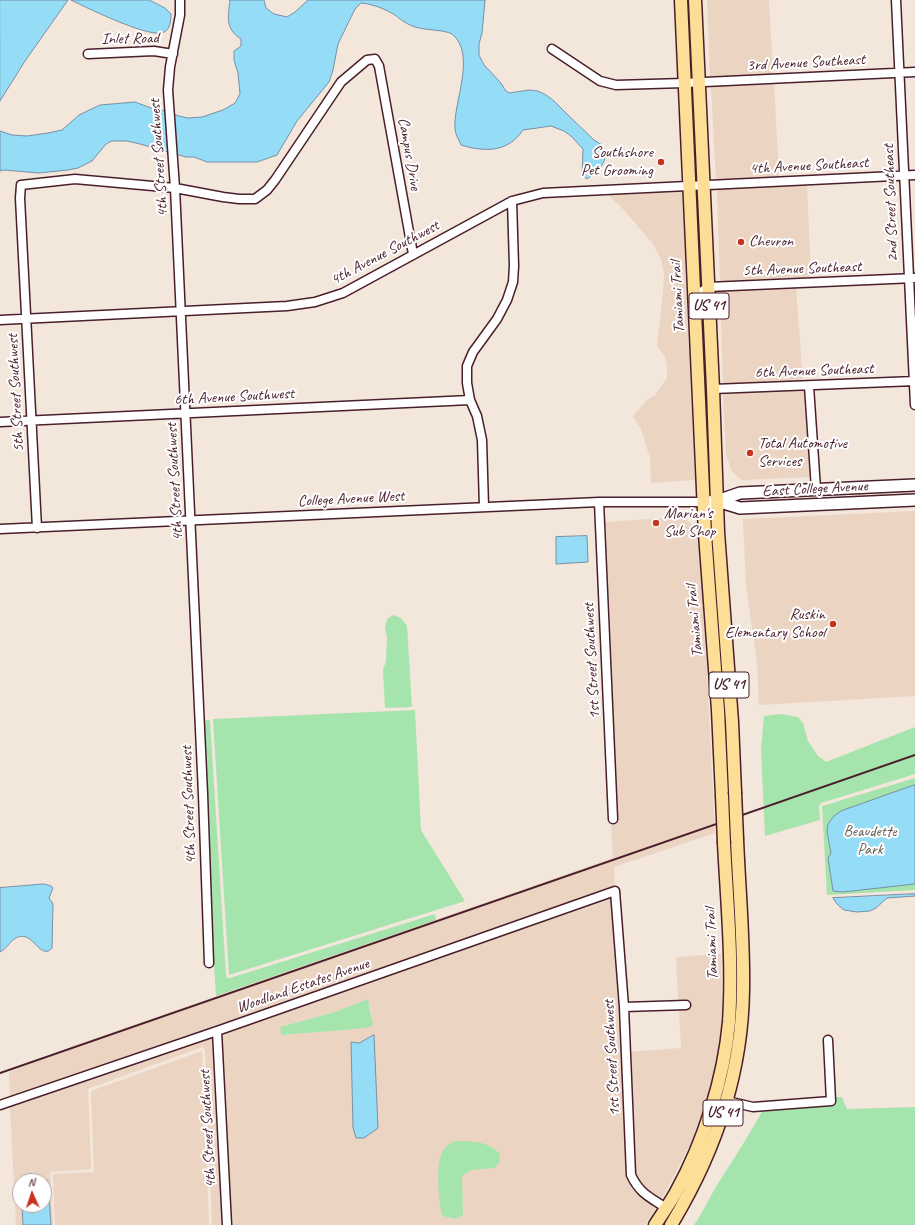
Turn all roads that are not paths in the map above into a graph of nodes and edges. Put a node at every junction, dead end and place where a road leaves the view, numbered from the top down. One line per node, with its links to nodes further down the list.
1 (180, 0): 7 (street, 4th Street Southwest)
2 (681, 0): 11 (main road, Tamiami Trail / US 41)
3 (695, 0): 10 (main road, Tamiami Trail / US 41)
4 (896, 0): 9 (street, 2nd Street Southeast)
5 (552, 49): 11 (street, 3rd Avenue Southeast)
6 (88, 54): 7 (street, Inlet Road)
7 (172, 54): 16 (street, 4th Street Southwest)
8 (915, 72): 9 (street, 3rd Avenue Southeast)
9 (899, 73): 10 (street, 3rd Avenue Southeast); 12 (street, 2nd Street Southeast)
10 (699, 82): 11 (street, 3rd Avenue Southeast); 15 (main road, Tamiami Trail / US 41)
11 (684, 83): 14 (main road, Tamiami Trail / US 41)
12 (905, 175): 13 (street, 4th Avenue Southeast); 15 (street, 4th Avenue Southeast); 19 (street, 2nd Street Southeast)
13 (915, 175)
14 (688, 186): 15 (street, 4th Avenue Southwest); 17 (street, 4th Avenue Southwest); 21 (main road, Tamiami Trail / US 41)
15 (704, 186): 20 (main road, Tamiami Trail / US 41)
16 (175, 188): 18 (street, Campus Drive); 22 (street, 4th Street Southwest); 23 (street, 5th Street Southwest)
17 (512, 201): 18 (street, 4th Avenue Southwest); 29 (street)
18 (413, 254): 22 (street, 4th Avenue Southwest)
19 (912, 278): 20 (street, 5th Avenue Southeast); 26 (street, 2nd Street Southeast)
20 (708, 287): 21 (street); 28 (main road, Tamiami Trail / US 41)
21 (694, 297): 25 (main road, Tamiami Trail / US 41)
22 (180, 311): 23 (street, 4th Avenue Southwest); 31 (street, 4th Street Southwest)
23 (27, 318): 24 (street, 4th Avenue Southwest); 32 (street, 5th Street Southwest)
24 (0, 320)
25 (698, 374): 28 (main road); 38 (main road, Tamiami Trail / US 41)
26 (914, 381): 27 (street, 6th Avenue Southeast); 30 (street, 2nd Street Southeast)
27 (809, 386): 28 (street, 6th Avenue Southeast); 35 (street)
28 (713, 389): 39 (main road, Tamiami Trail / US 41)
29 (470, 400): 31 (street, 6th Avenue Southwest); 40 (street)
30 (915, 405)
31 (185, 414): 32 (street, 6th Avenue Southwest); 41 (street, 4th Street Southwest)
32 (32, 421): 33 (street, 6th Avenue Southwest); 42 (street, 5th Street Southwest)
33 (0, 422)
34 (915, 485): 35 (main road, East College Avenue)
35 (816, 489): 39 (main road, East College Avenue)
36 (915, 500): 39 (main road, East College Avenue)
37 (599, 502): 38 (street, College Avenue West); 40 (street, College Avenue West); 44 (street, 1st Street Southwest)
38 (703, 502): 39 (main road, East College Avenue); 53 (main road, Tamiami Trail / US 41, bridge)
39 (717, 502): 51 (main road, Tamiami Trail / US 41, bridge)
40 (484, 507): 41 (street, College Avenue West)
41 (190, 521): 42 (street, College Avenue West); 46 (street, 4th Street Southwest)
42 (37, 528): 43 (street, College Avenue West)
43 (0, 529)
44 (613, 819)
45 (615, 891): 48 (street, 1st Street Southwest); 49 (street, Woodland Estates Avenue)
46 (209, 963)
47 (686, 1005): 48 (street)
48 (624, 1007): 53 (street, 1st Street Southwest)
49 (217, 1031): 52 (street, Woodland Estates Avenue); 54 (street, 4th Street Southwest)
50 (828, 1040): 51 (street)
51 (727, 1102): 56 (main road, Tamiami Trail / US 41)
52 (0, 1105)
53 (666, 1208): 55 (main road, Tamiami Trail / US 41)
54 (227, 1225)
55 (655, 1225)
56 (670, 1225)

